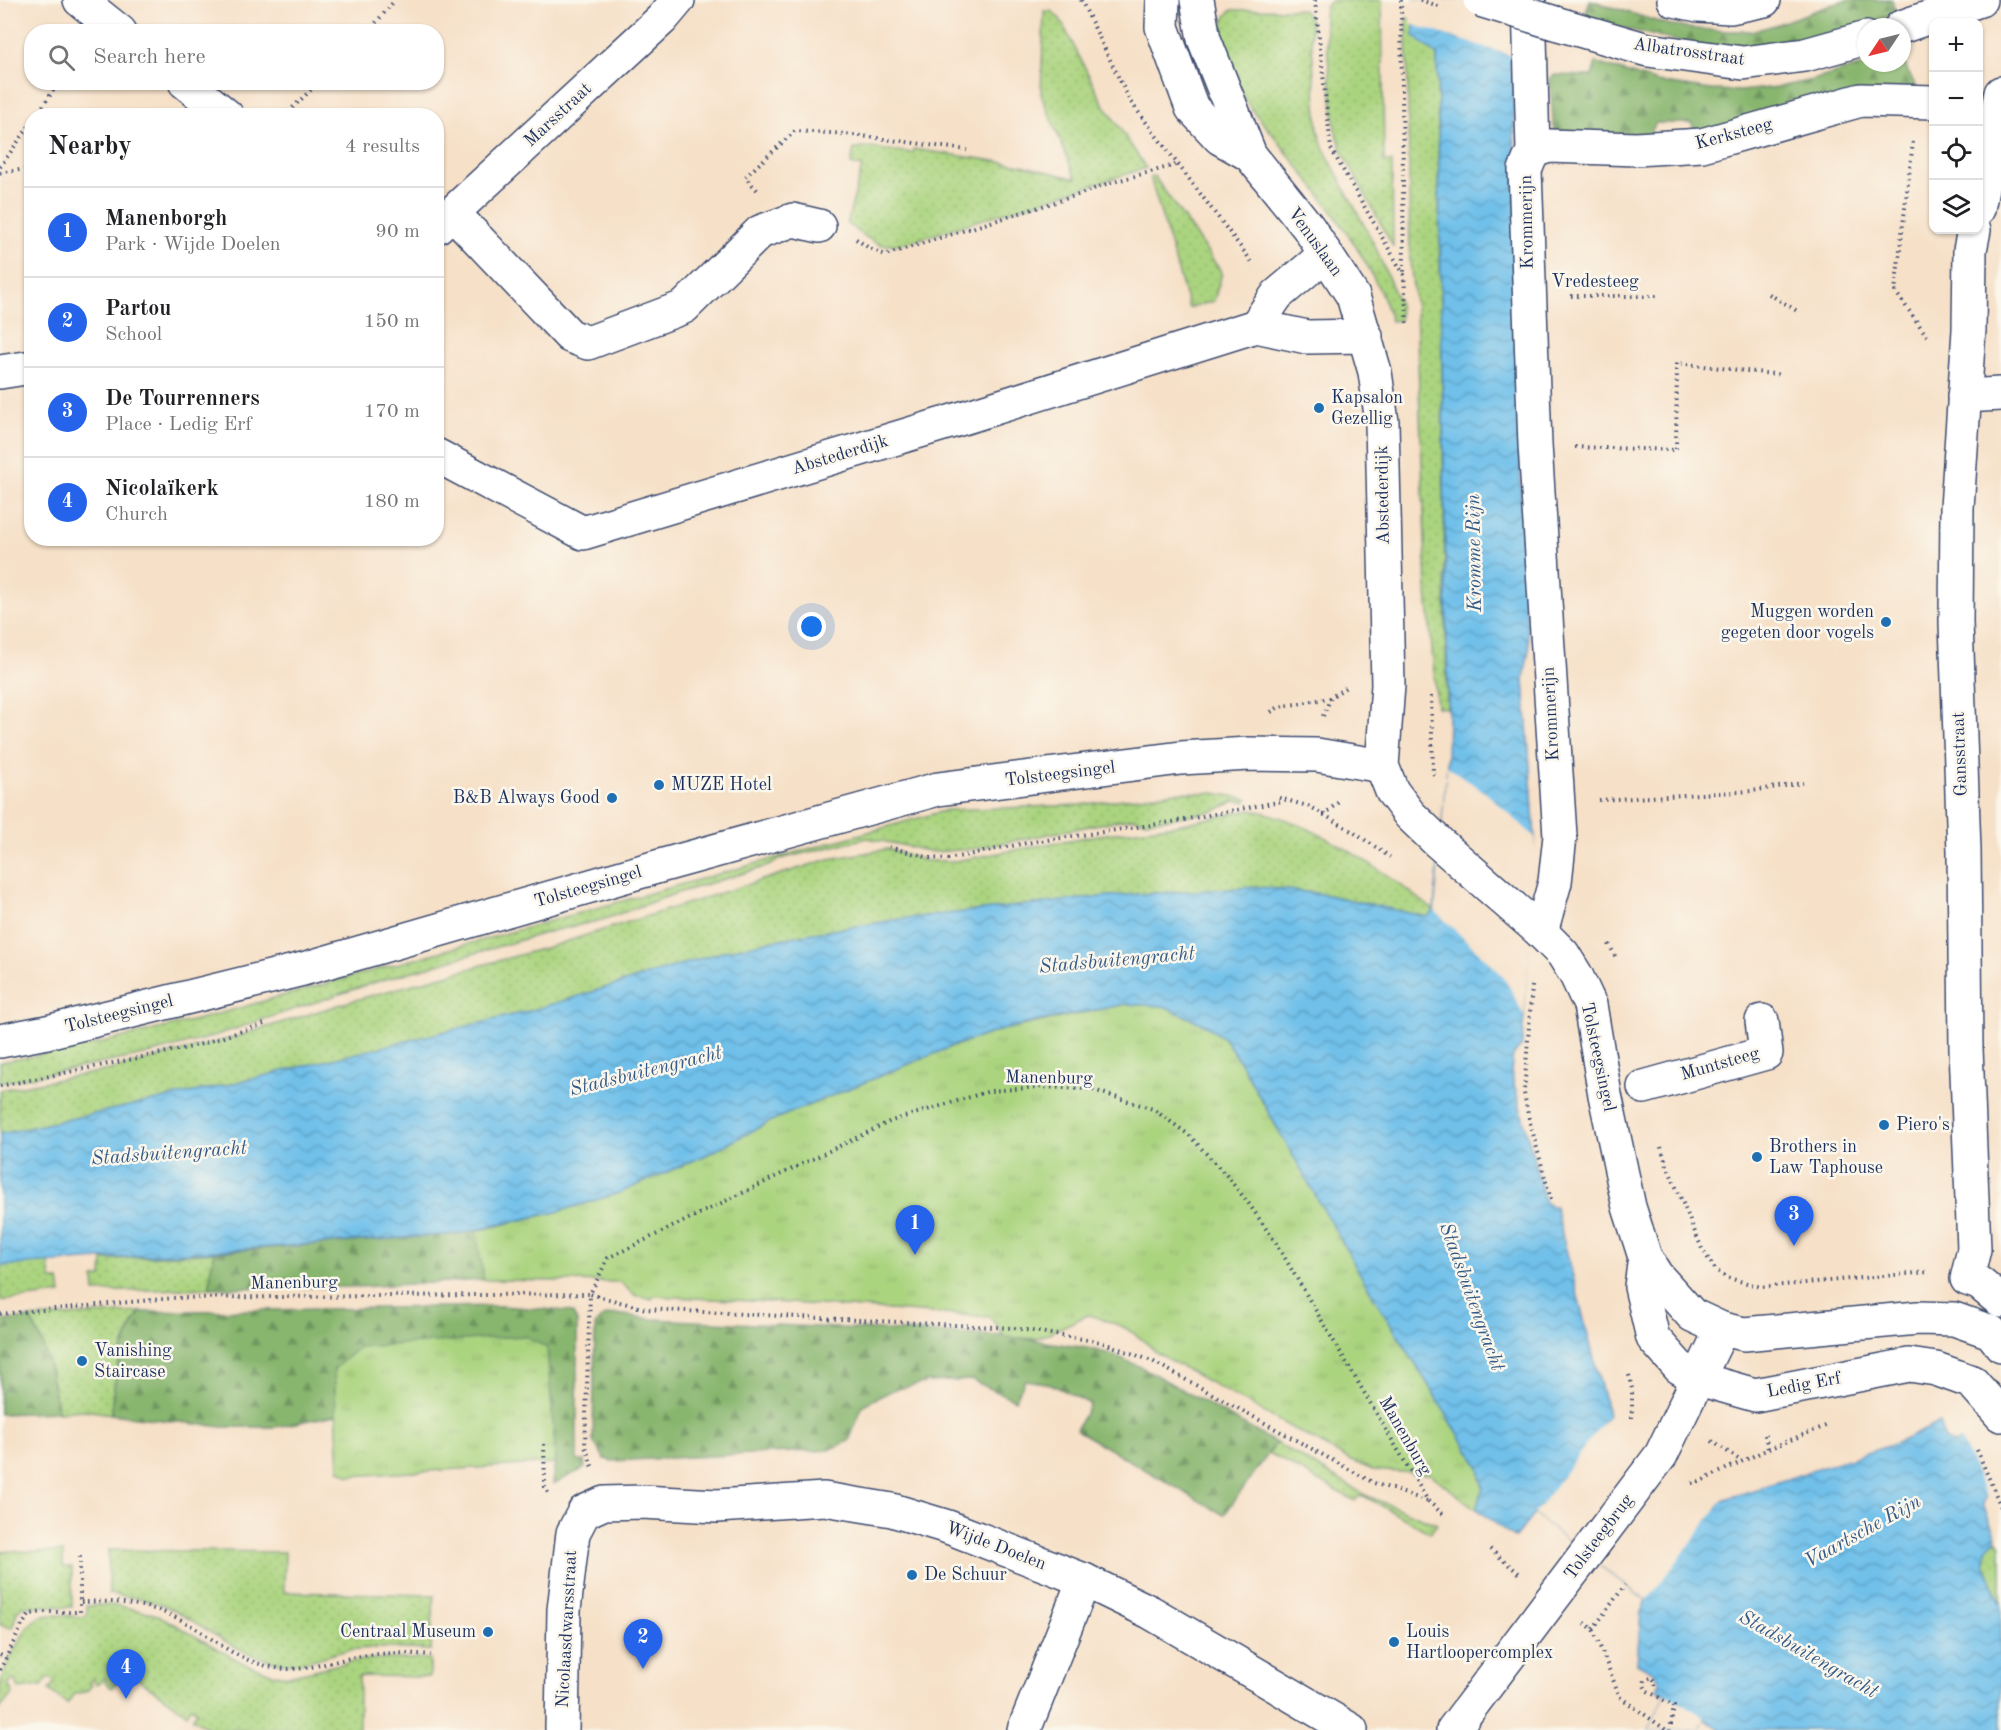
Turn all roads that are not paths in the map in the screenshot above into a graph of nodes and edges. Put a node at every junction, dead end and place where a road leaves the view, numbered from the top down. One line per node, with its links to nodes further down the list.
1 (80, 0): 10 (street)
2 (678, 0): 20 (street, Marsstraat)
3 (1197, 0): 18 (street, Venuslaan)
4 (1480, 0): 12 (street, Albatrosstraat, bridge)
5 (1529, 0): 17 (street, Krommerijn)
6 (1674, 0): 7 (street)
7 (1764, 0)
8 (1980, 0): 11 (street)
9 (1157, 9): 18 (street, Venuslaan)
10 (110, 24)
11 (1911, 24)
12 (1857, 41)
13 (195, 90): 16 (street)
14 (1993, 101): 19 (street)
15 (1929, 102): 17 (street, Kerksteeg)
16 (217, 108)
17 (1533, 151): 32 (street, Krommerijn)
18 (1250, 155): 23 (street, Venuslaan)
19 (1982, 180)
20 (445, 220): 21 (street)
21 (819, 226)
22 (1973, 234): 29 (street, Gansstraat)
23 (1326, 254): 24 (street); 25 (street, Venuslaan)
24 (1256, 326): 25 (street, Abstederdijk); 30 (street, Abstederdijk)
25 (1366, 336): 31 (street, Abstederdijk)
26 (24, 368): 27 (street)
27 (0, 372)
28 (2001, 394): 29 (street)
29 (1964, 396): 38 (street, Gansstraat)
30 (444, 459)
31 (1382, 766): 32 (street, Tolsteegsingel); 34 (street, Tolsteegsingel)
32 (1536, 927): 36 (street, Tolsteegsingel)
33 (1762, 1021): 35 (street, Muntsteeg)
34 (0, 1041)
35 (1644, 1087)
36 (1620, 1162): 37 (street, Ledig Erf)
37 (1645, 1257): 39 (street, Ledig Erf); 41 (street, Ledig Erf)
38 (2001, 1301)
39 (1722, 1329): 40 (street, Ledig Erf); 41 (street, Tolsteegbrug)
40 (2001, 1345)
41 (1699, 1379): 42 (street, Ledig Erf); 48 (street, Tolsteegbrug)
42 (2001, 1415)
43 (604, 1503): 44 (street, Wijde Doelen); 45 (street, Nicolaasdwarsstraat)
44 (1084, 1580): 46 (street); 47 (street, Wijde Doelen)
45 (562, 1730)
46 (1024, 1730)
47 (1351, 1730)
48 (1452, 1730)

